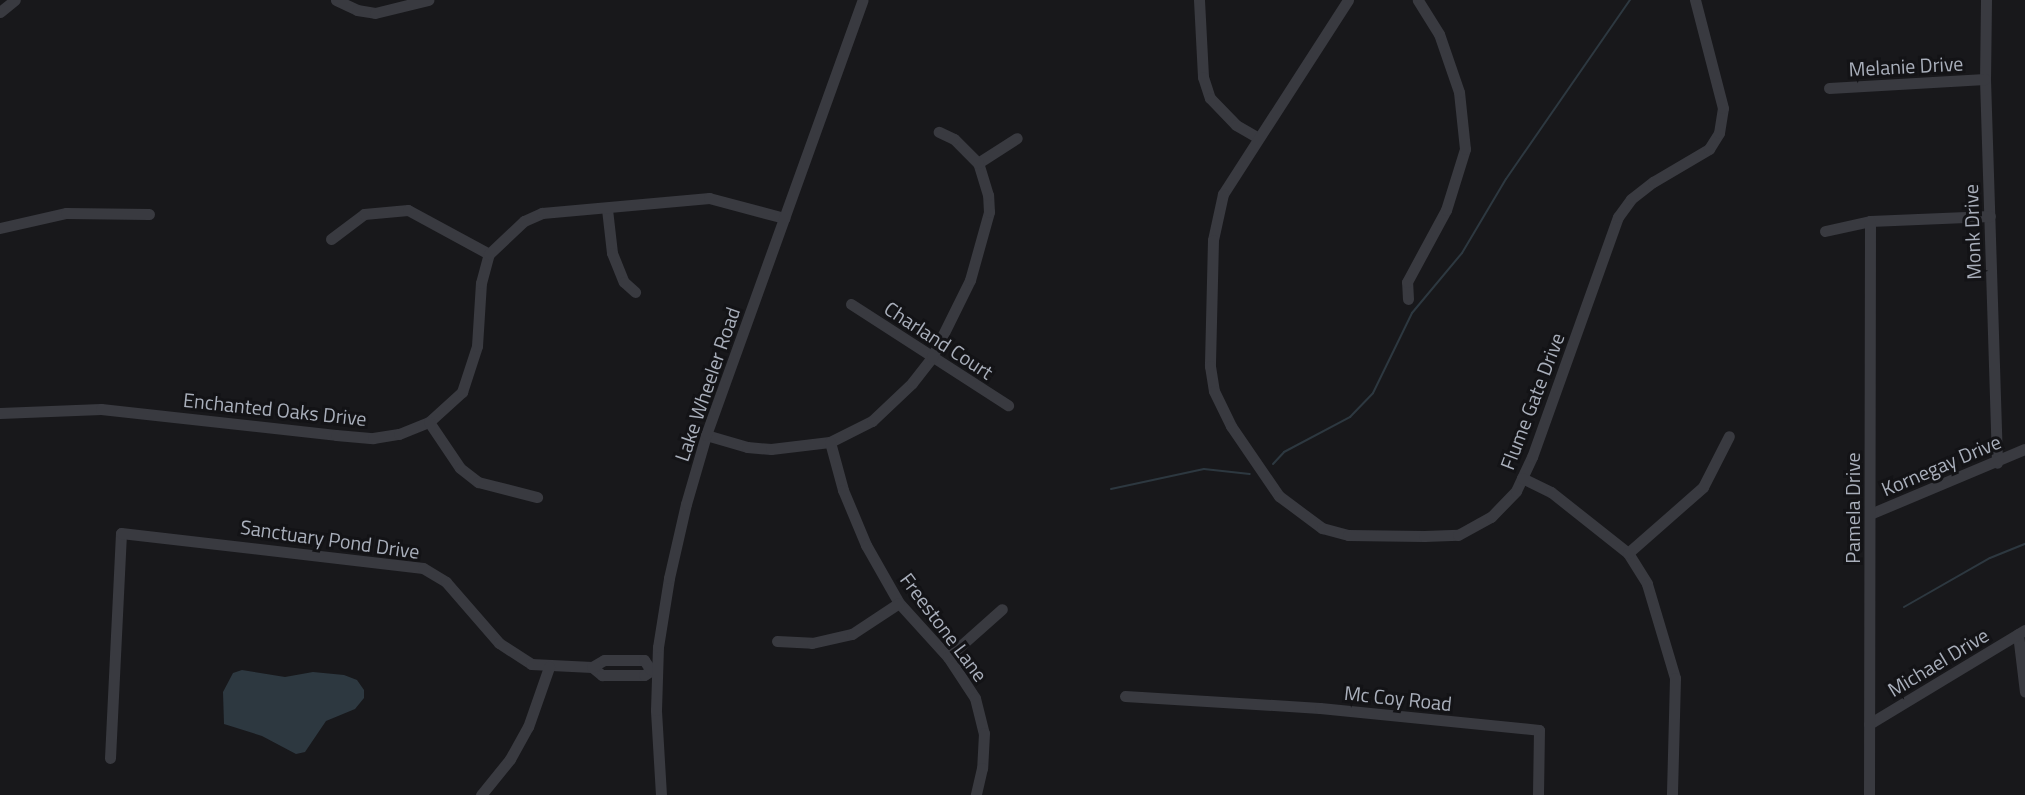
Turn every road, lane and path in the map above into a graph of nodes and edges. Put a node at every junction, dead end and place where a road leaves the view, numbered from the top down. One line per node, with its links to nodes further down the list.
1 (15, 0): 10 (street)
2 (336, 0): 3 (street)
3 (428, 0)
4 (863, 0): 20 (street, Lake Wheeler Road)
5 (1199, 0): 14 (street)
6 (1348, 0): 14 (street, Flume Gate Drive)
7 (1418, 0): 27 (street)
8 (1695, 0): 38 (street, Flume Gate Drive)
9 (1986, 0): 11 (street, Monk Drive)
10 (0, 12)
11 (1985, 79): 12 (street, Melanie Drive); 19 (street, Monk Drive)
12 (1829, 88)
13 (939, 132): 16 (street)
14 (1257, 137): 38 (street, Flume Gate Drive)
15 (1017, 138): 16 (street)
16 (978, 163): 29 (street)
17 (607, 209): 20 (street); 25 (street); 26 (street)
18 (149, 214): 22 (street)
19 (1990, 216): 21 (street); 37 (street, Monk Drive)
20 (784, 218): 33 (street, Lake Wheeler Road)
21 (1870, 221): 23 (street); 40 (street, Pamela Drive)
22 (0, 228)
23 (1825, 231)
24 (331, 239): 25 (street)
25 (489, 254): 32 (street, Enchanted Oaks Drive)
26 (635, 292)
27 (1408, 299)
28 (851, 304): 29 (street, Charland Court)
29 (932, 357): 30 (street, Charland Court); 35 (street)
30 (1008, 405)
31 (0, 413): 32 (street, Enchanted Oaks Drive)
32 (429, 422): 39 (street)
33 (706, 435): 35 (street); 48 (street, Lake Wheeler Road)
34 (1729, 436): 41 (street)
35 (830, 442): 42 (street, Freestone Lane)
36 (2025, 449): 37 (street, Kornegay Drive)
37 (1997, 463): 40 (street, Kornegay Drive)
38 (1522, 478): 41 (street)
39 (537, 497)
40 (1870, 514): 51 (street, Pamela Drive)
41 (1628, 553): 57 (street)
42 (899, 603): 45 (street); 46 (street, Freestone Lane)
43 (1002, 609): 46 (street)
44 (2022, 632): 49 (street); 51 (street, Michael Drive)
45 (777, 641)
46 (948, 657): 55 (street, Freestone Lane)
47 (549, 667): 48 (street, Sanctuary Pond Drive); 52 (street, Sanctuary Pond Drive); 53 (street)
48 (654, 669): 54 (street, Lake Wheeler Road)
49 (2025, 692)
50 (1125, 696): 56 (street, Mc Coy Road)
51 (1869, 724): 58 (street, Pamela Drive)
52 (110, 758)
53 (481, 795)
54 (661, 795)
55 (976, 795)
56 (1538, 795)
57 (1672, 795)
58 (1869, 795)

